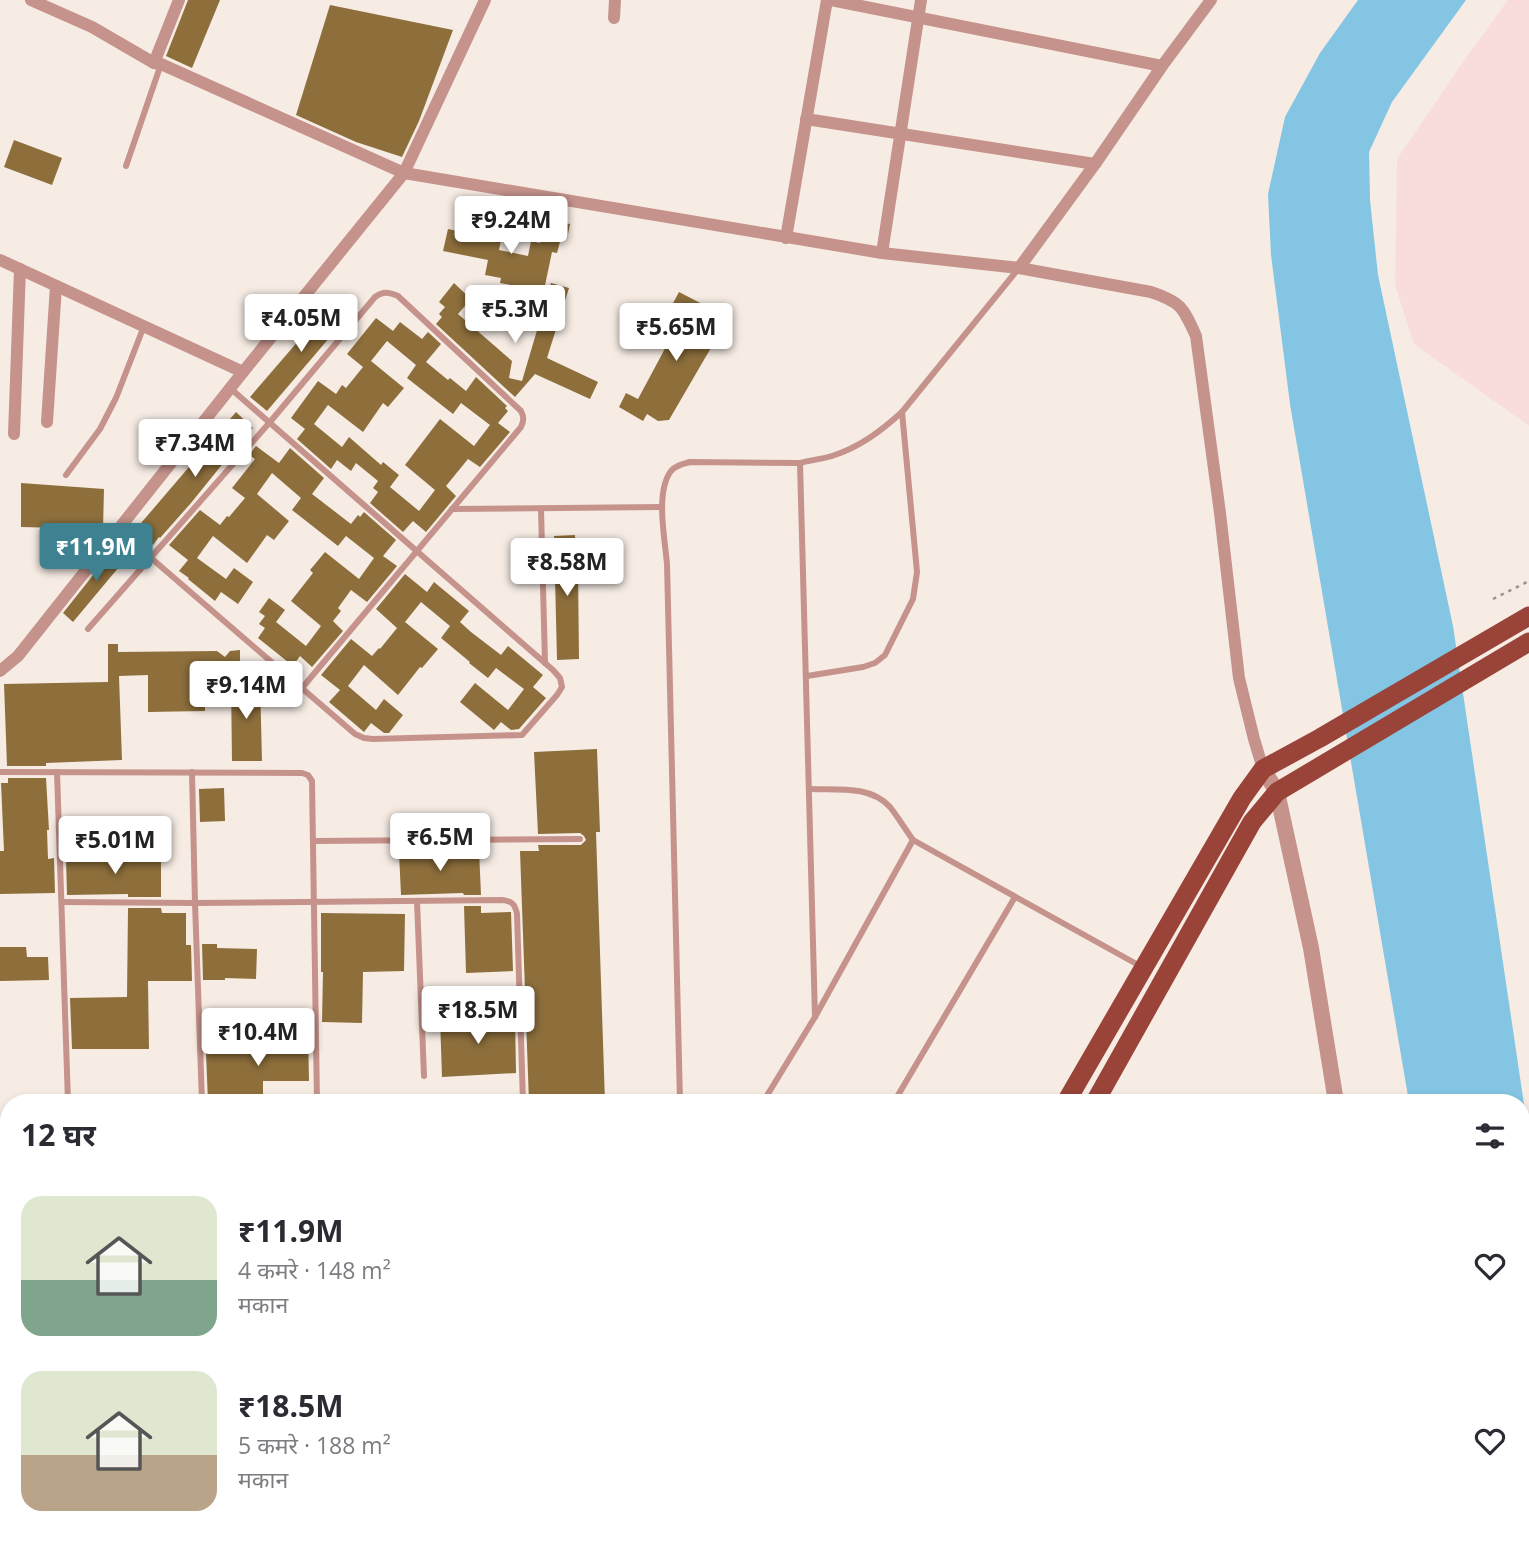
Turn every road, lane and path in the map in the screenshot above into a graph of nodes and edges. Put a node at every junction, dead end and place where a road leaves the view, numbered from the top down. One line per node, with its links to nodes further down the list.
1 (31, 0): 10 (street)
2 (179, 0): 10 (street)
3 (485, 0): 16 (street)
4 (615, 0): 9 (street)
5 (829, 0): 8 (street); 12 (street)
6 (921, 0): 8 (street)
7 (1211, 0): 11 (street)
8 (919, 17): 11 (street); 13 (street)
9 (614, 18)
10 (157, 63): 15 (lane); 16 (street)
11 (1162, 66): 14 (street)
12 (806, 118): 13 (street); 17 (street)
13 (901, 132): 14 (street); 18 (street)
14 (1095, 164): 20 (street)
15 (126, 166)
16 (404, 173): 17 (street); 24 (street)
17 (786, 238): 18 (street)
18 (882, 253): 20 (street)
19 (0, 260): 21 (street)
20 (1019, 268): 26 (lane); 46 (street)
21 (20, 269): 22 (street); 29 (street)
22 (56, 286): 23 (street); 27 (street)
23 (144, 326): 24 (street); 31 (lane)
24 (243, 372): 25 (street)
25 (230, 388): 28 (lane); 43 (street)
26 (902, 412): 30 (lane); 44 (lane)
27 (47, 422)
28 (270, 422): 33 (lane); 35 (lane); 36 (lane)
29 (14, 434)
30 (800, 463): 32 (lane); 44 (lane)
31 (66, 475)
32 (662, 508): 34 (lane); 67 (lane)
33 (452, 509): 34 (lane); 35 (lane)
34 (541, 509): 42 (lane)
35 (417, 552): 42 (lane); 45 (lane)
36 (151, 558): 40 (lane); 45 (lane)
37 (1529, 581): 38 (path)
38 (1493, 599)
39 (1529, 616): 46 (main road)
40 (88, 629)
41 (1529, 642): 51 (main road)
42 (545, 663): 45 (lane)
43 (0, 671)
44 (807, 676): 50 (lane)
45 (302, 688)
46 (1263, 769): 51 (street); 60 (main road)
47 (0, 772): 48 (lane)
48 (57, 772): 49 (lane); 57 (lane)
49 (192, 772): 54 (lane); 59 (lane)
50 (809, 789): 53 (lane); 61 (lane)
51 (1276, 792): 71 (main road); 72 (street)
52 (580, 839): 54 (lane)
53 (913, 840): 55 (lane); 61 (lane)
54 (313, 841): 58 (lane)
55 (1015, 897): 60 (lane); 69 (lane)
56 (417, 901): 58 (lane); 62 (lane); 66 (lane)
57 (62, 902): 59 (lane); 63 (lane)
58 (314, 902): 59 (lane); 65 (lane)
59 (195, 903): 64 (lane)
60 (1143, 968): 70 (main road)
61 (815, 1017): 68 (lane)
62 (424, 1076)
63 (68, 1094)
64 (202, 1094)
65 (317, 1094)
66 (523, 1094)
67 (680, 1094)
68 (767, 1094)
69 (899, 1094)
70 (1071, 1094)
71 (1099, 1094)
72 (1335, 1094)

